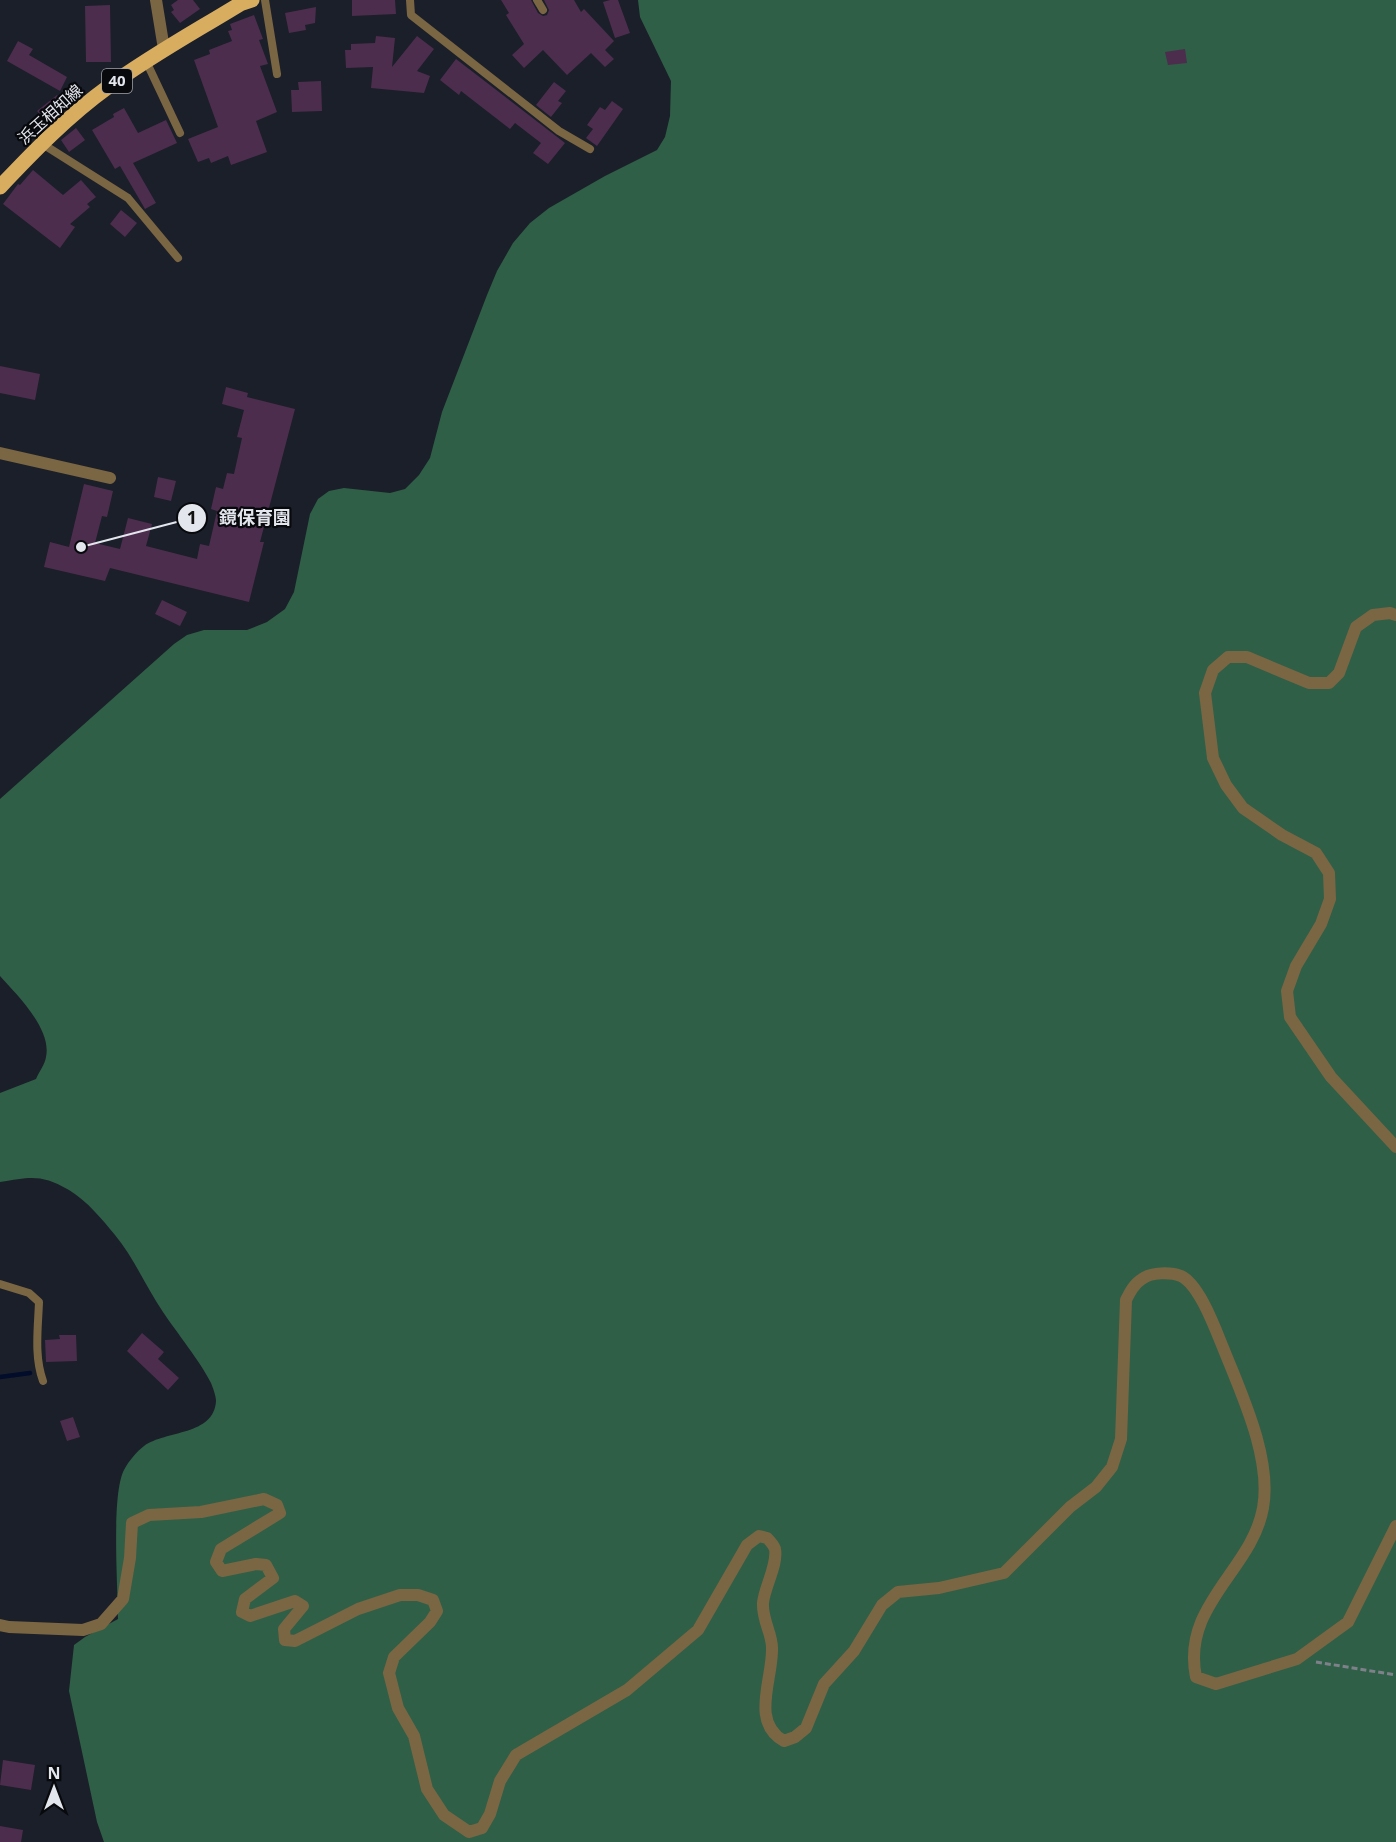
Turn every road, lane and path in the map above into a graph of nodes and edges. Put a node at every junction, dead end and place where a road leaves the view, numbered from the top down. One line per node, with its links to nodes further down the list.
1 (156, 0): 7 (street)
2 (252, 0): 7 (main road, 浜玉相知線 / 40)
3 (265, 0): 9 (lane)
4 (410, 0): 12 (lane)
5 (537, 0): 6 (lane)
6 (543, 10)
7 (164, 49): 8 (main road, 浜玉相知線 / 40)
8 (146, 61): 10 (lane); 11 (main road, 浜玉相知線 / 40)
9 (277, 74)
10 (180, 133)
11 (41, 143): 13 (main road, 浜玉相知線 / 40); 14 (lane)
12 (590, 149)
13 (0, 187)
14 (178, 258)
15 (0, 453): 16 (street)
16 (110, 478)
17 (1396, 615): 18 (street)
18 (1396, 1147)
19 (0, 1284): 20 (lane)
20 (43, 1381)
21 (1396, 1526): 23 (street)
22 (0, 1625): 23 (street)
23 (1296, 1659): 24 (path)
24 (1396, 1675)

